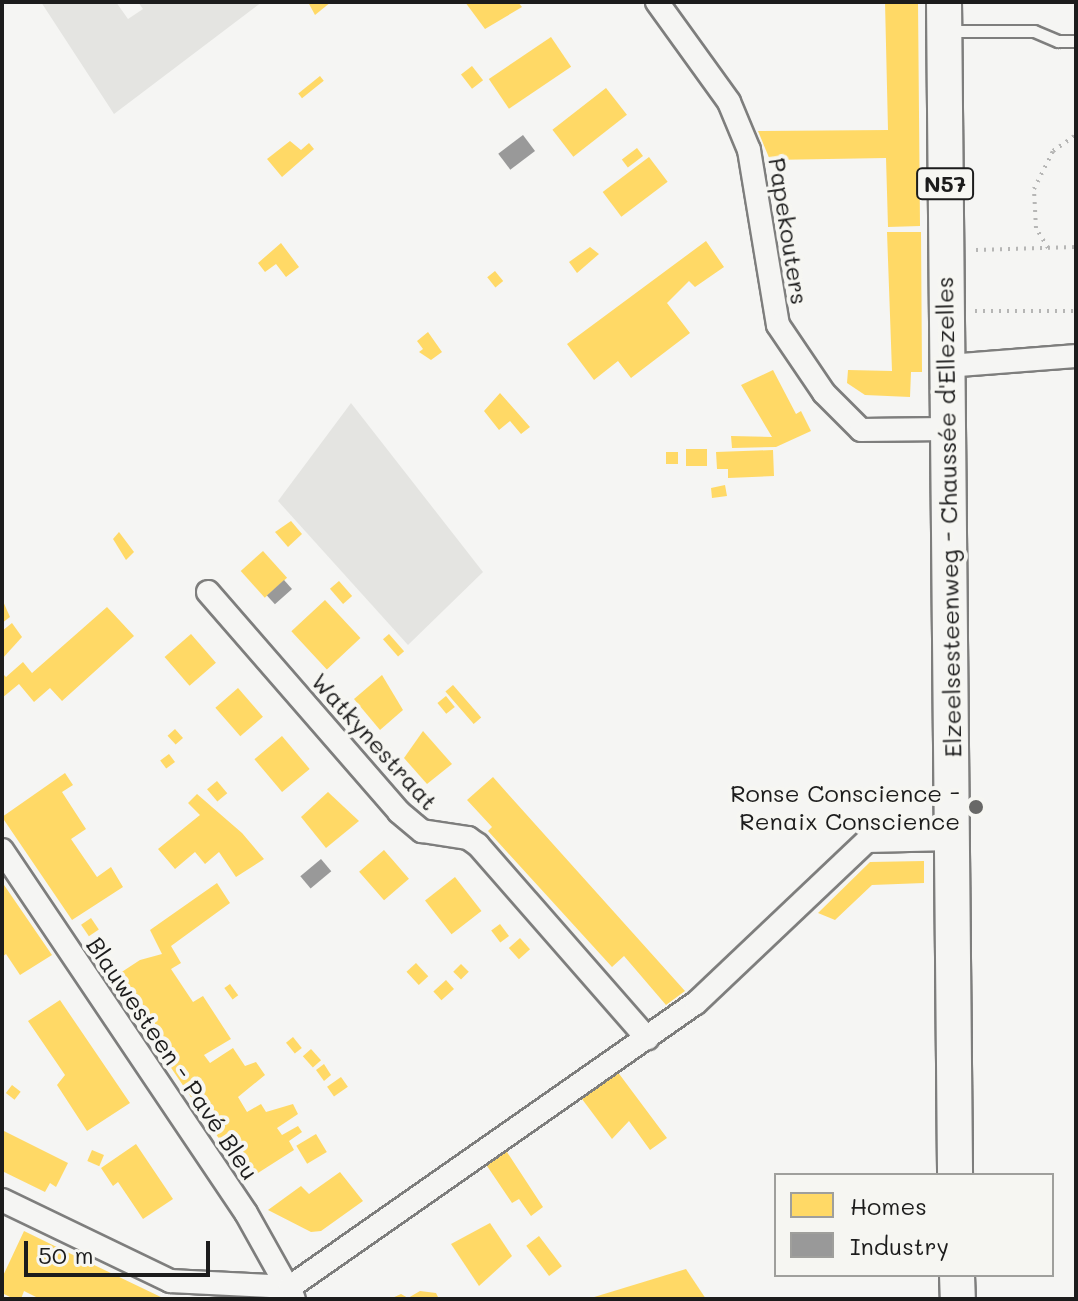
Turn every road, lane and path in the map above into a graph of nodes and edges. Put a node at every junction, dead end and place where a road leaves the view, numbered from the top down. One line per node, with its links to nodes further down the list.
1 (657, 2): 12 (street, Papekouters)
2 (944, 16): 3 (lane); 11 (main road, Elzeelsesteenweg - Chaussée d'Ellezelles / N57)
3 (1076, 41)
4 (1076, 135): 6 (path)
5 (1076, 247): 6 (path)
6 (1048, 248): 7 (path)
7 (974, 265)
8 (974, 296): 9 (path)
9 (1076, 311)
10 (1076, 356): 11 (street)
11 (947, 366): 12 (main road, Elzeelsesteenweg - Chaussée d'Ellezelles / N57)
12 (946, 429): 14 (main road, Elzeelsesteenweg - Chaussée d'Ellezelles / N57)
13 (208, 592): 16 (street, Watkynestraat)
14 (952, 839): 16 (street); 17 (main road, Elzeelsesteenweg - Chaussée d'Ellezelles / N57)
15 (2, 850): 20 (street, Blauwesteen - Pavé Bleu)
16 (647, 1038): 20 (street)
17 (955, 1173)
18 (2, 1200): 20 (street)
19 (957, 1277): 21 (main road)
20 (292, 1293)
21 (958, 1299)

